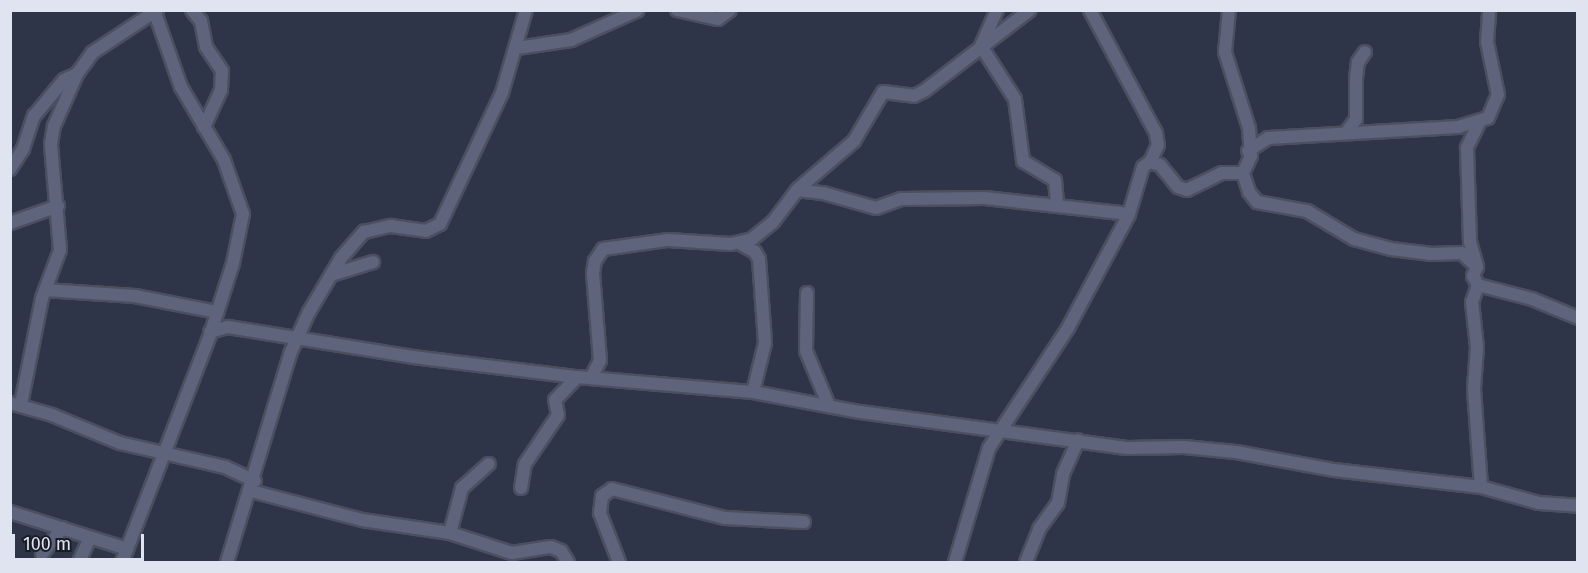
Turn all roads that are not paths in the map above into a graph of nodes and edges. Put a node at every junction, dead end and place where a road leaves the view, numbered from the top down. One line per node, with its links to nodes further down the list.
1 (192, 10): 17 (street)
2 (526, 10): 13 (street)
3 (638, 10): 13 (street)
4 (677, 10): 5 (street)
5 (730, 10)
6 (997, 10): 12 (street)
7 (1030, 10): 12 (street)
8 (1090, 10): 24 (street)
9 (1228, 10): 18 (street)
10 (1489, 10): 16 (street)
11 (155, 11): 15 (street); 17 (street)
12 (981, 46): 27 (street); 28 (street)
13 (517, 48): 35 (street)
14 (1365, 52): 20 (street)
15 (77, 74): 25 (street); 29 (street)
16 (1479, 123): 19 (street); 22 (street)
17 (204, 128): 39 (street)
18 (1249, 128): 21 (street); 23 (street)
19 (1437, 128): 20 (street); 22 (street)
20 (1346, 133): 21 (street)
21 (1268, 138): 23 (street)
22 (1467, 148): 34 (street)
23 (1248, 151): 26 (street)
24 (1150, 162): 26 (street); 30 (street)
25 (10, 168)
26 (1243, 173): 34 (street)
27 (797, 190): 28 (street); 32 (street)
28 (1057, 204): 30 (street)
29 (58, 206): 31 (street); 37 (street)
30 (1129, 214): 49 (street)
31 (10, 223)
32 (739, 243): 44 (street); 45 (street)
33 (373, 262): 35 (street)
34 (1477, 267): 36 (street)
35 (331, 275): 42 (street)
36 (1478, 285): 40 (street); 55 (street)
37 (45, 290): 39 (street); 46 (street)
38 (807, 292): 47 (street)
39 (218, 312): 41 (street)
40 (1578, 318)
41 (210, 332): 42 (street); 52 (street)
42 (296, 337): 43 (street); 54 (street)
43 (577, 377): 44 (street); 56 (street)
44 (591, 378): 45 (street)
45 (753, 392): 47 (street)
46 (16, 404): 52 (street)
47 (829, 406): 48 (street)
48 (982, 429): 49 (street); 51 (street)
49 (998, 430): 50 (street); 51 (street)
50 (1078, 440): 55 (street); 63 (street)
51 (989, 448): 71 (street)
52 (163, 456): 54 (street); 64 (street)
53 (489, 464): 61 (street)
54 (253, 486): 61 (street); 68 (street)
55 (1481, 487): 57 (street)
56 (521, 488)
57 (1578, 506)
58 (10, 512): 60 (street)
59 (804, 522): 70 (street)
60 (62, 528): 62 (street); 65 (street)
61 (450, 533): 69 (street)
62 (90, 537): 64 (street); 66 (street)
63 (1034, 544): 72 (street); 73 (street)
64 (127, 549): 67 (street)
65 (42, 554)
66 (79, 562)
67 (122, 562)
68 (227, 562)
69 (568, 562)
70 (619, 562)
71 (955, 562)
72 (1026, 562)
73 (1034, 562)

